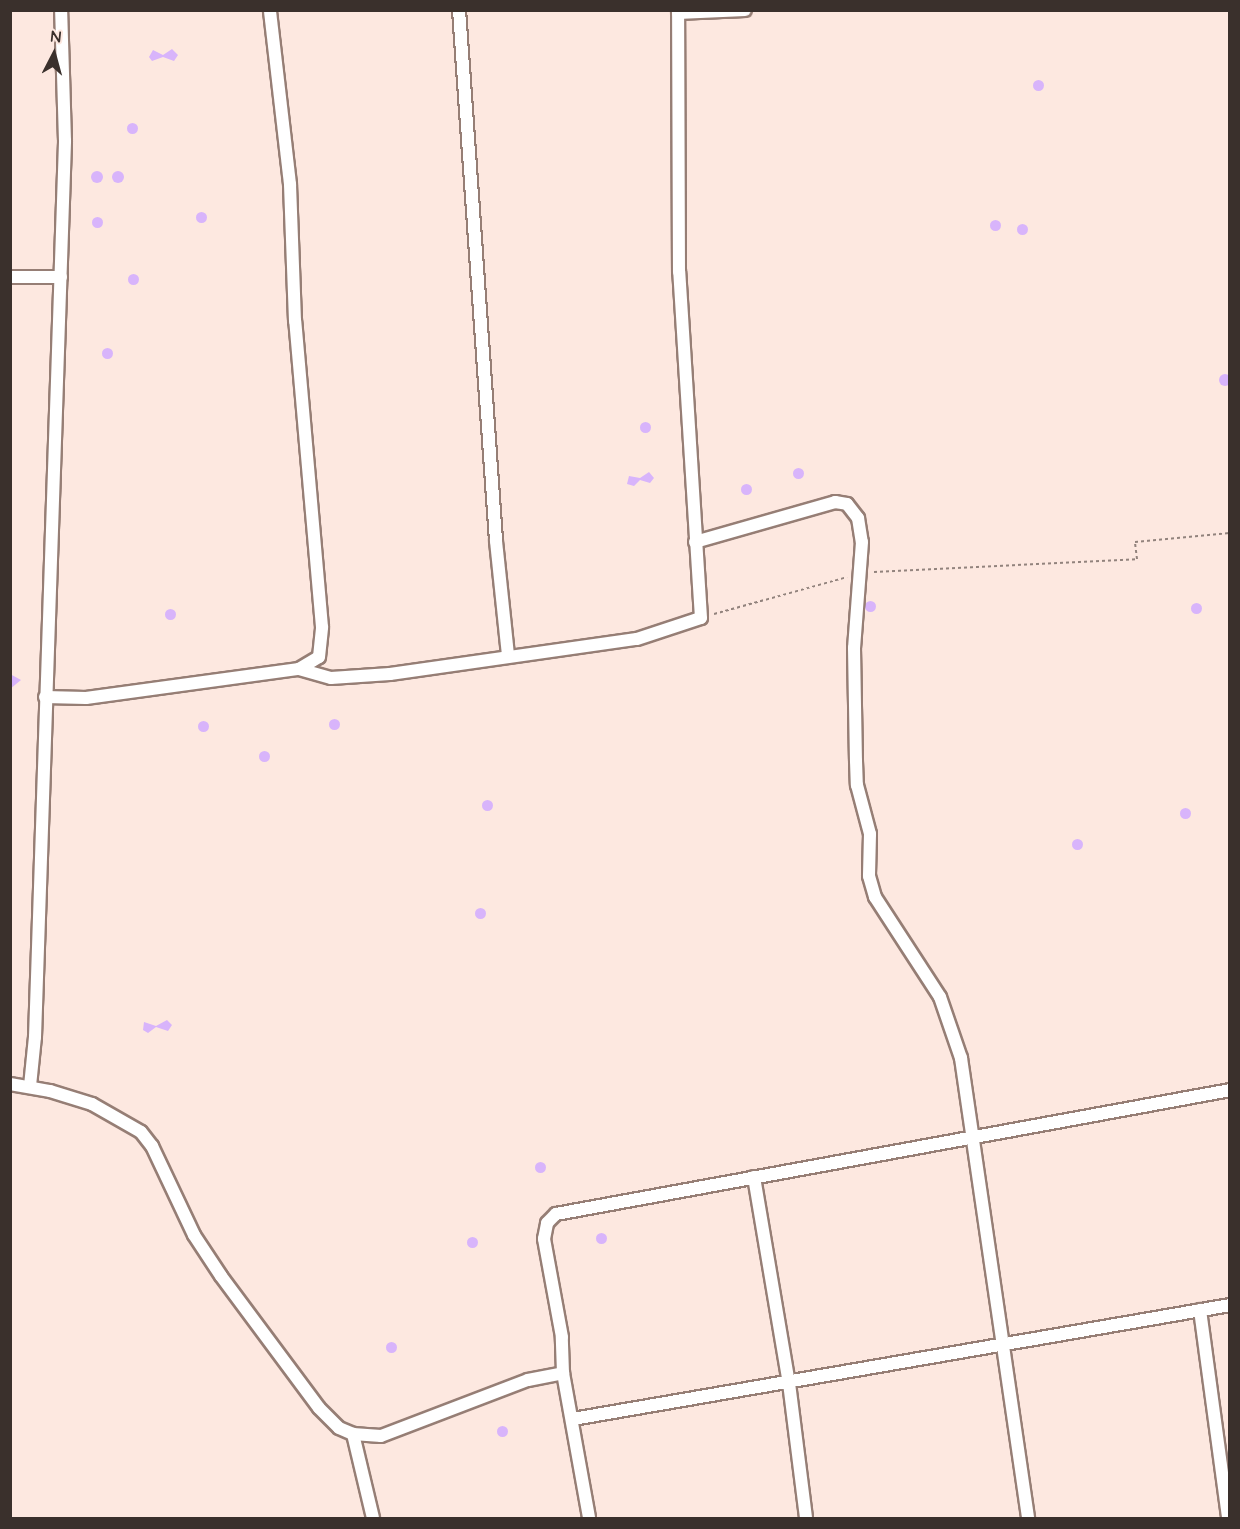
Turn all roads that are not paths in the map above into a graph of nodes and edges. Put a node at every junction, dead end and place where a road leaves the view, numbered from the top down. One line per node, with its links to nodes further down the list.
1 (61, 10): 7 (street)
2 (270, 10): 10 (street)
3 (459, 10): 9 (street)
4 (745, 10): 5 (street)
5 (678, 11): 8 (street)
6 (10, 277): 7 (street)
7 (60, 277): 11 (street)
8 (695, 542): 9 (street); 15 (street)
9 (508, 656): 10 (street)
10 (299, 669): 11 (street)
11 (45, 697): 13 (street)
12 (10, 1084): 13 (street)
13 (30, 1086): 23 (street)
14 (1230, 1090): 15 (street)
15 (973, 1137): 16 (street); 19 (street)
16 (754, 1178): 20 (street); 21 (street)
17 (1230, 1305): 18 (street)
18 (1200, 1310): 19 (street); 28 (street)
19 (1002, 1345): 21 (street); 27 (street)
20 (563, 1372): 22 (street); 23 (street)
21 (789, 1383): 22 (street); 26 (street)
22 (573, 1419): 25 (street)
23 (353, 1434): 24 (street)
24 (373, 1518)
25 (589, 1518)
26 (806, 1518)
27 (1028, 1518)
28 (1228, 1518)

